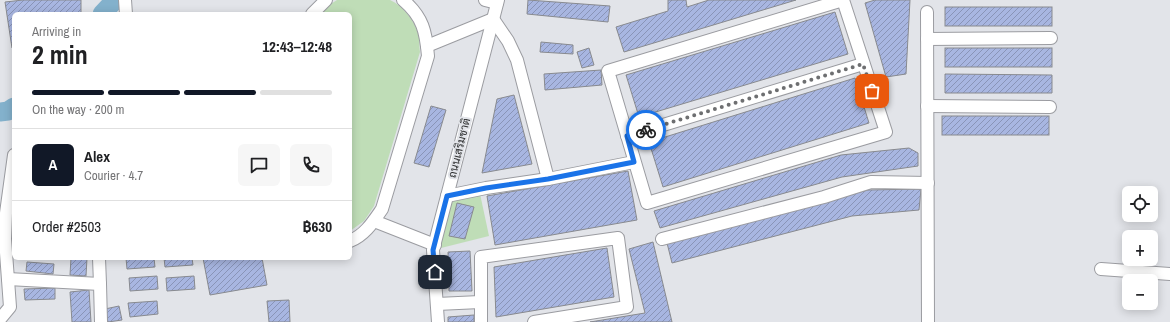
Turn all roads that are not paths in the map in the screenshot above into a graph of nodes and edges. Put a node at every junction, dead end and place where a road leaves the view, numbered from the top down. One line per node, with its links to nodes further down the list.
1 (125, 0): 6 (street)
2 (326, 0): 7 (street)
3 (403, 0): 12 (street)
4 (484, 0): 5 (street)
5 (498, 1): 9 (street, ถนนเสริมชาติ)
6 (126, 12)
7 (314, 12)
8 (927, 12): 11 (street)
9 (493, 19): 12 (street); 19 (street); 21 (street, ถนนเสริมชาติ)
10 (1050, 38): 11 (street)
11 (927, 39): 14 (street)
12 (427, 46): 22 (street)
13 (863, 64): 16 (street); 16 (street); 17 (street)
14 (927, 106): 15 (street); 20 (street)
15 (1050, 108)
16 (627, 136): 17 (street)
17 (634, 162): 19 (street)
18 (12, 170): 29 (street)
19 (548, 179): 21 (street)
20 (928, 183): 23 (street); 38 (street)
21 (447, 196): 25 (street, ถนนเสริมชาติ)
22 (374, 221): 24 (street); 25 (street)
23 (662, 239)
24 (352, 240)
25 (434, 245): 32 (street, ถนนเสริมชาติ)
26 (99, 260): 30 (street)
27 (1101, 269): 28 (street)
28 (1170, 274)
29 (8, 279): 30 (street); 33 (street)
30 (100, 284): 34 (street)
31 (480, 302): 32 (street); 36 (street); 37 (street)
32 (437, 304): 35 (street, ถนนเสริมชาติ)
33 (0, 319)
34 (101, 322)
35 (438, 322)
36 (481, 322)
37 (534, 322)
38 (928, 322)

